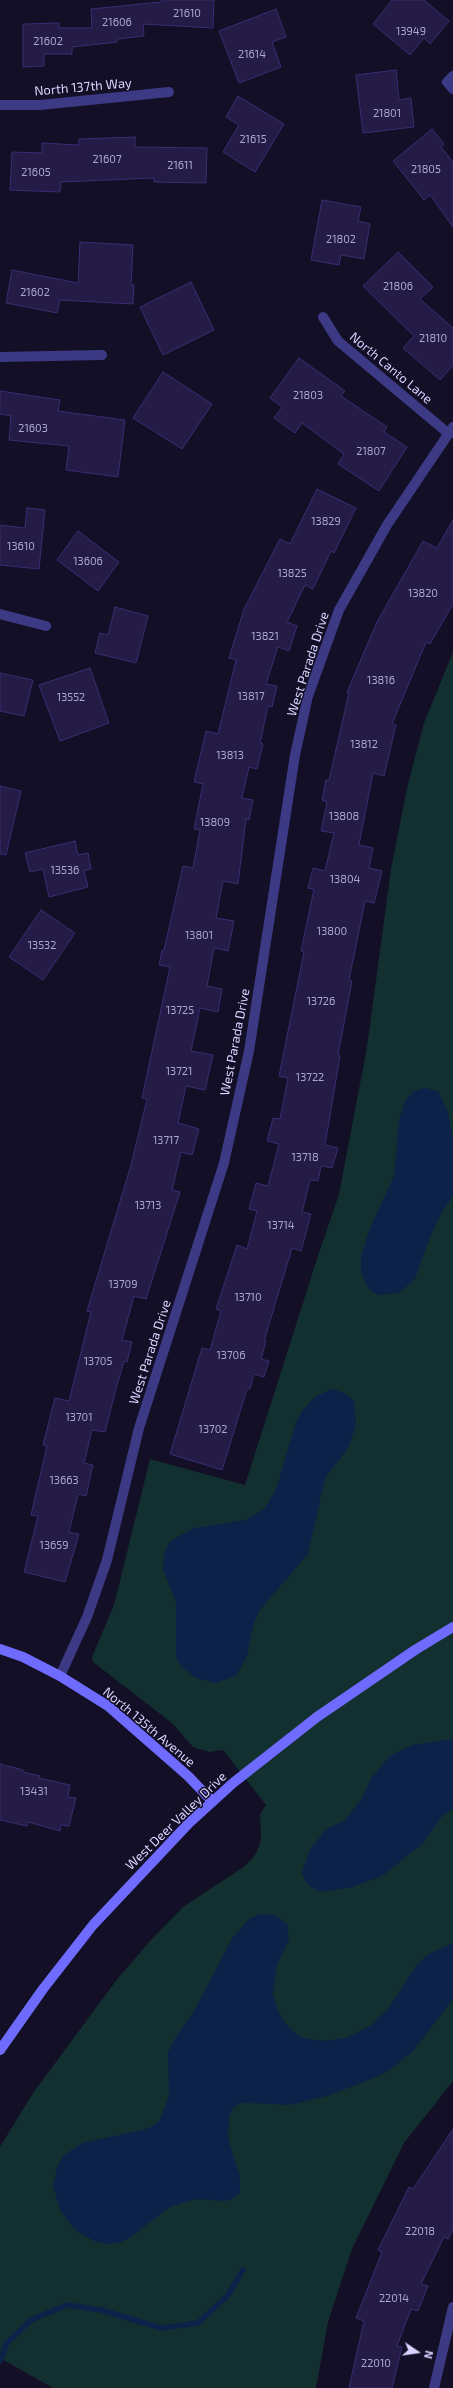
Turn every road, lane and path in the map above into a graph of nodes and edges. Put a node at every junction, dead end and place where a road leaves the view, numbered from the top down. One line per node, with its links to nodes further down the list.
1 (168, 92): 2 (street, North 137th Way)
2 (0, 105)
3 (323, 317): 6 (street, North Canto Lane)
4 (102, 355): 5 (street)
5 (0, 357)
6 (451, 430): 11 (street, West Parada Drive)
7 (0, 614): 8 (street)
8 (46, 626)
9 (453, 1627): 12 (street, West Deer Valley Drive)
10 (0, 1649): 11 (street, North 135th Avenue)
11 (60, 1676): 12 (street, North 135th Avenue)
12 (212, 1801): 13 (street, West Deer Valley Drive)
13 (0, 2050)
14 (453, 2307): 15 (street)
15 (434, 2388)

